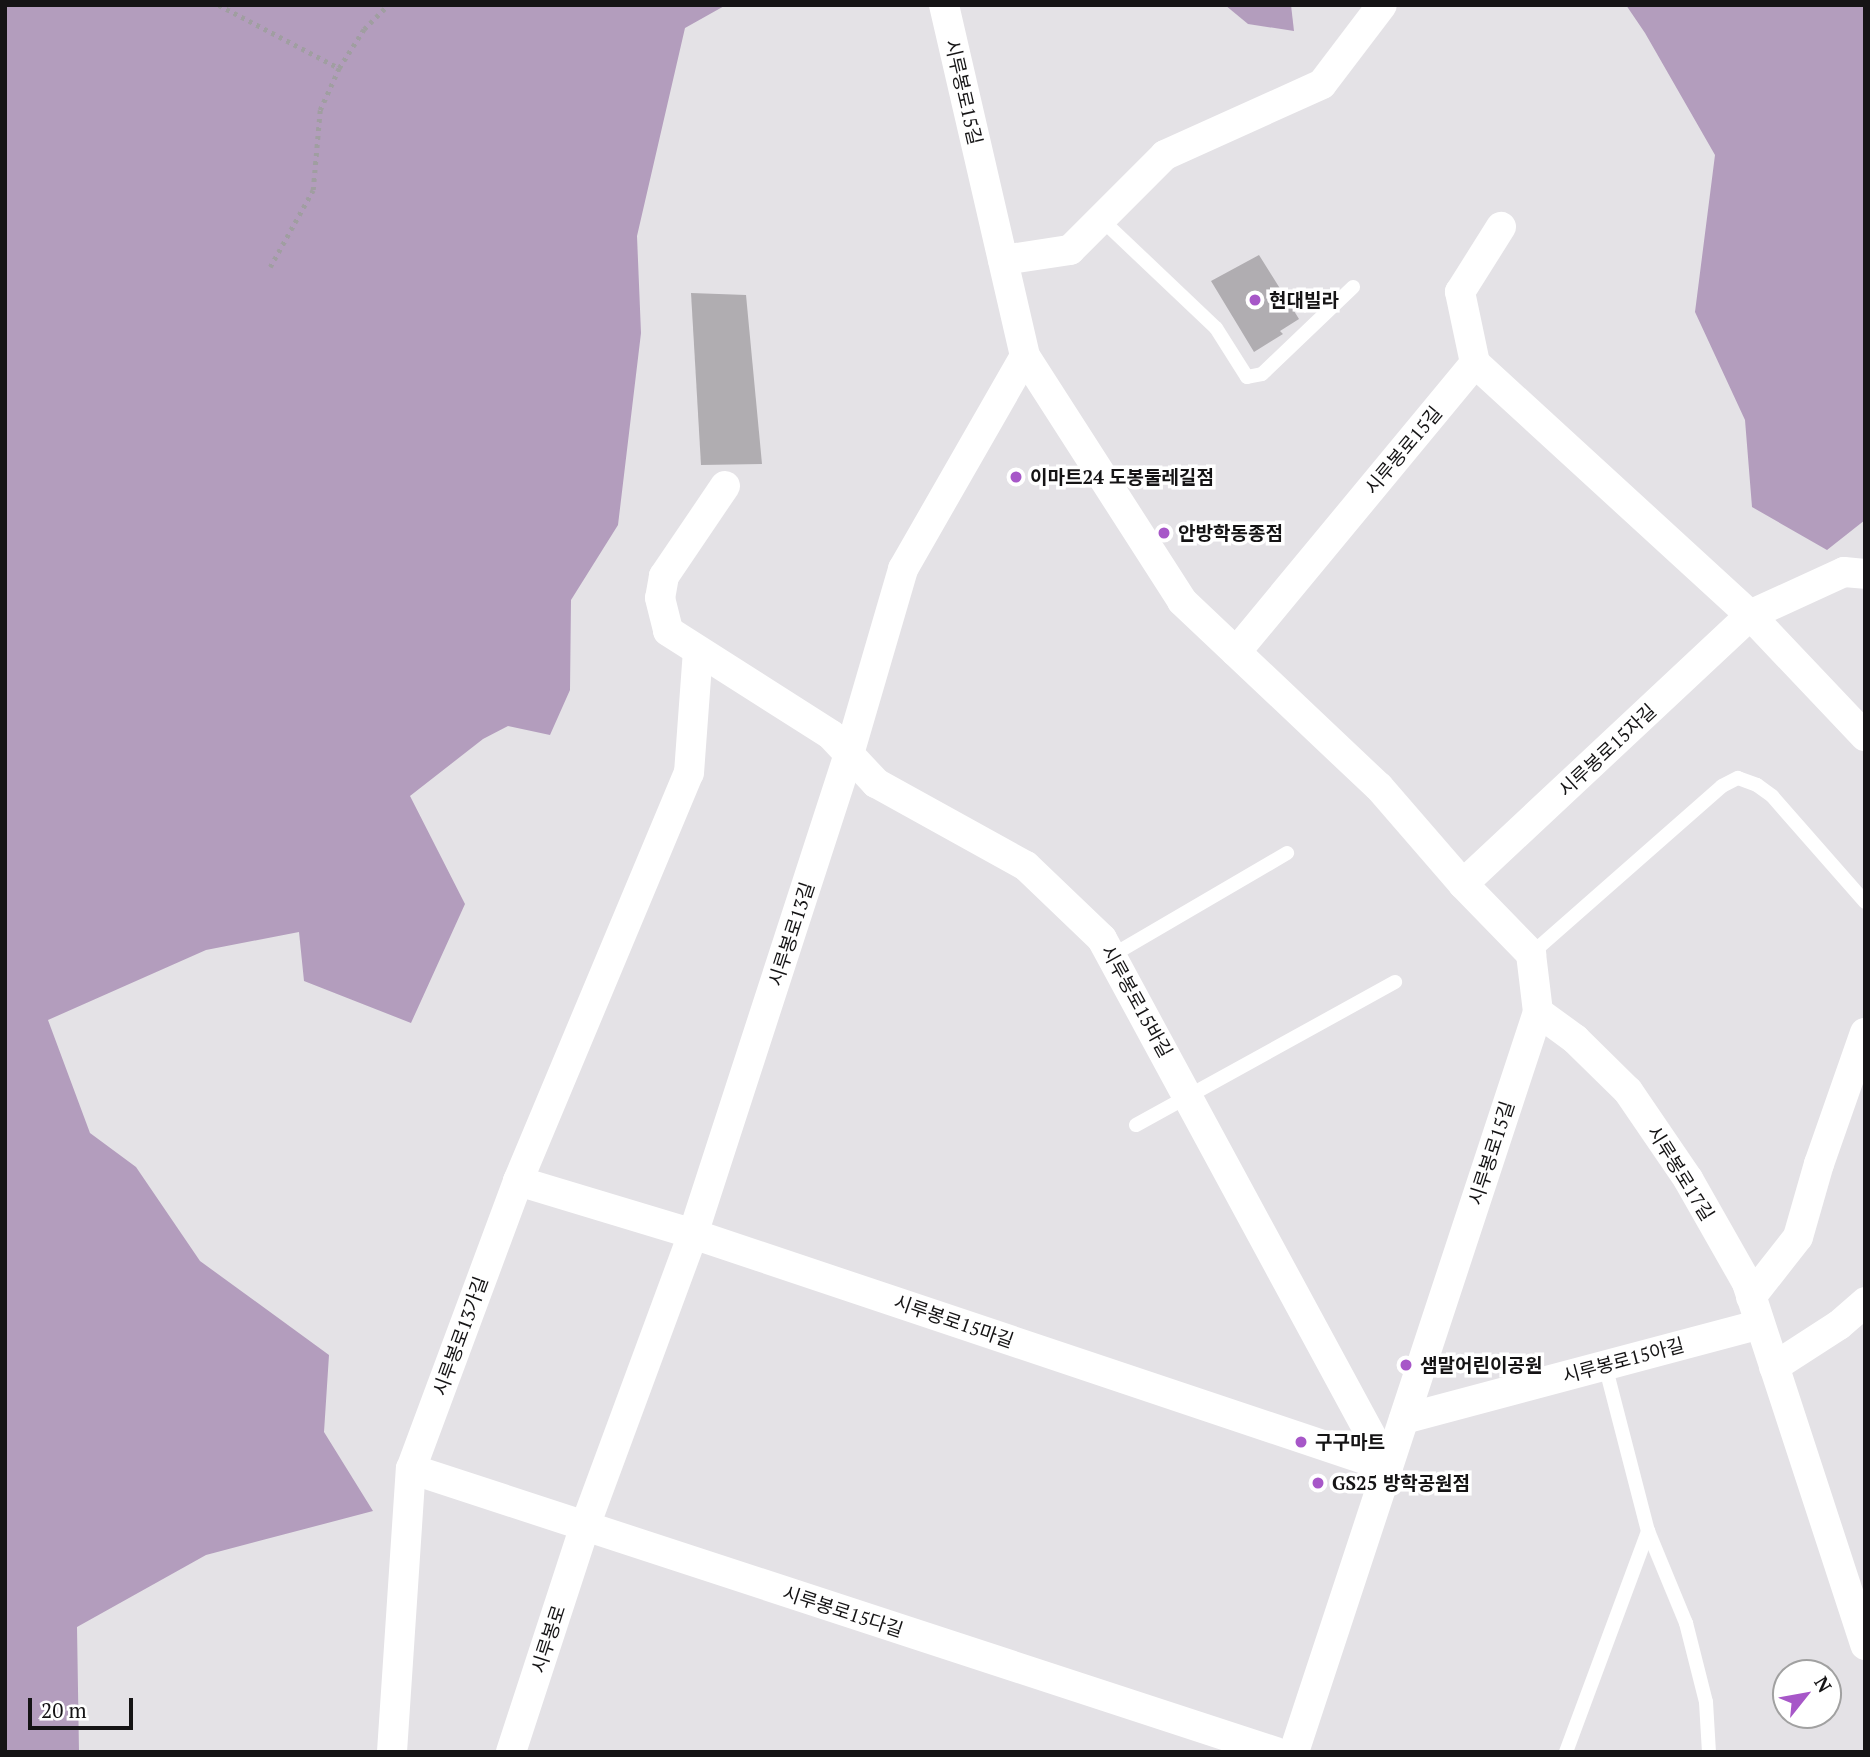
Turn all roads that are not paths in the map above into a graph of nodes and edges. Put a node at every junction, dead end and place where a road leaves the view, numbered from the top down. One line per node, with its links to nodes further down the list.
1 (944, 5): 5 (street, 시루봉로15길)
2 (1382, 5): 3 (street)
3 (1101, 219): 5 (street); 6 (lane)
4 (1502, 227): 8 (street)
5 (1003, 260): 7 (street, 시루봉로15길)
6 (1353, 287)
7 (1026, 356): 13 (street, 시루봉로15길); 15 (street, 시루봉로13길)
8 (1475, 363): 11 (street); 13 (street, 시루봉로15길)
9 (725, 486): 12 (street, 시루봉로15바길)
10 (1865, 574): 11 (street, 시루봉로15자길)
11 (1750, 615): 14 (street); 17 (street, 시루봉로15자길)
12 (698, 651): 15 (street, 시루봉로15바길); 28 (street, 시루봉로13가길)
13 (1236, 652): 17 (street, 시루봉로15길)
14 (1865, 736)
15 (849, 754): 20 (street, 시루봉로15바길); 29 (street, 시루봉로13길)
16 (1287, 853): 20 (lane)
17 (1463, 884): 19 (street, 시루봉로15길)
18 (1865, 902): 19 (lane)
19 (1531, 954): 22 (street, 시루봉로15길)
20 (1111, 956): 25 (street, 시루봉로15바길)
21 (1395, 982): 25 (lane)
22 (1538, 1012): 31 (street, 시루봉로17길); 34 (street, 시루봉로15길)
23 (1865, 1033): 26 (street)
24 (1865, 1084): 26 (street)
25 (1190, 1096): 27 (lane); 35 (street, 시루봉로15바길)
26 (1839, 1108): 31 (street)
27 (1136, 1125)
28 (518, 1181): 29 (street, 시루봉로15마길); 36 (street, 시루봉로13가길)
29 (693, 1234): 35 (street, 시루봉로15마길); 37 (street, 시루봉로13길)
30 (1865, 1302): 33 (street)
31 (1756, 1310): 32 (street, 시루봉로15아길); 33 (street, 시루봉로17길)
32 (1605, 1365): 34 (street, 시루봉로15아길); 38 (lane)
33 (1774, 1367): 39 (street, 시루봉로17길)
34 (1404, 1419): 35 (street, 시루봉로15길)
35 (1388, 1467): 43 (street, 시루봉로15길)
36 (411, 1469): 37 (street, 시루봉로15다길); 40 (street, 시루봉로13가길)
37 (585, 1526): 41 (street, 시루봉로); 42 (street, 시루봉로15다길)
38 (1648, 1531): 44 (lane); 45 (lane)
39 (1865, 1645)
40 (392, 1752)
41 (511, 1752)
42 (1276, 1752)
43 (1294, 1752)
44 (1566, 1752)
45 (1709, 1752)

